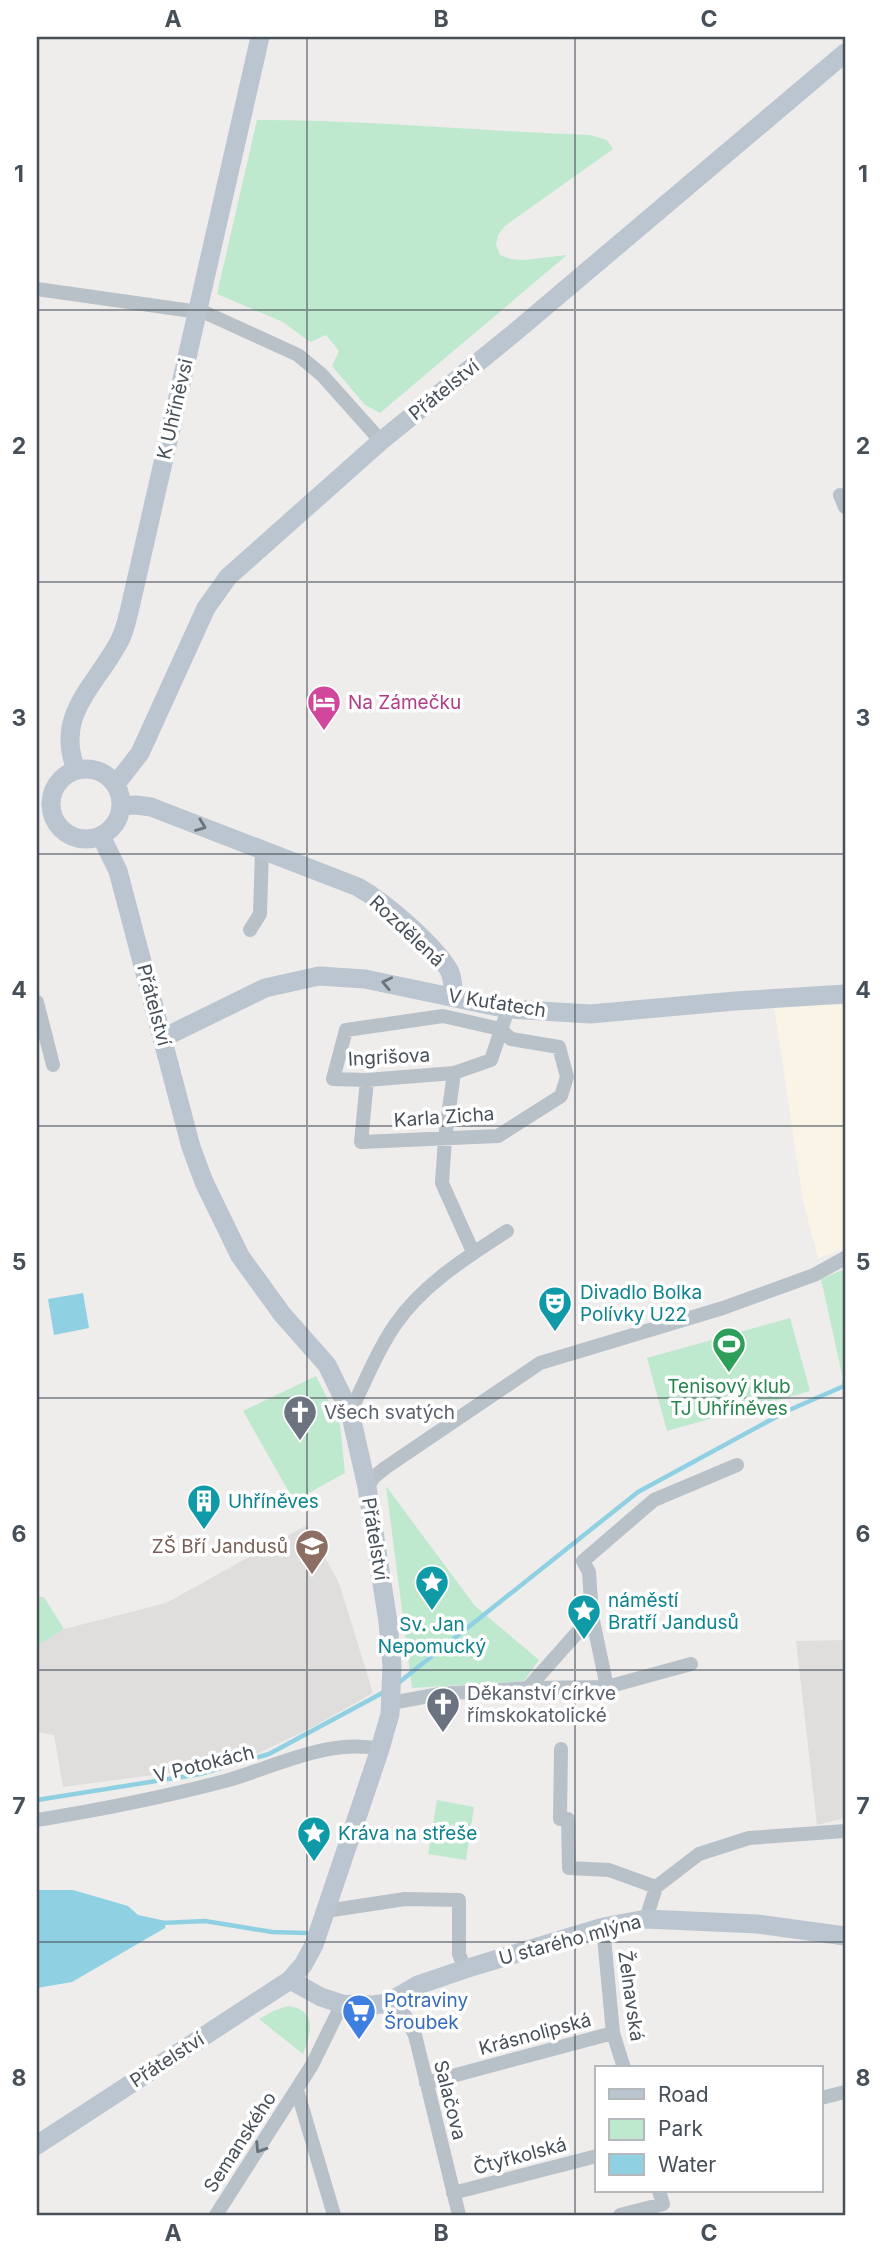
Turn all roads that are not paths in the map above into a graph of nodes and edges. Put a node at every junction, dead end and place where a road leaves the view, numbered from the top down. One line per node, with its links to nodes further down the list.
1 (260, 37): 4 (main road, K Uhříněvsi)
2 (845, 53): 5 (main road, Přátelství)
3 (37, 289): 4 (street)
4 (198, 310): 5 (street); 6 (main road, K Uhříněvsi)
5 (381, 441): 7 (main road, Přátelství)
6 (76, 769): 7 (main road); 8 (main road)
7 (116, 785): 9 (main road)
8 (44, 797): 10 (main road)
9 (122, 807): 10 (main road); 11 (main road, Rozdělená, one-way to 11)
10 (101, 836): 18 (main road, Přátelství)
11 (262, 849): 12 (street); 14 (main road, Rozdělená)
12 (250, 930)
13 (845, 994): 16 (main road, V Kuťatech)
14 (454, 997): 16 (main road, V Kuťatech); 18 (main road, V Kuťatech, one-way to 18)
15 (37, 1002): 19 (street)
16 (508, 1009): 17 (street)
17 (500, 1029): 20 (street, Ingrišova); 21 (street, Ingrišova); 22 (street, Karla Zicha)
18 (163, 1038): 26 (main road, Přátelství)
19 (53, 1065)
20 (454, 1073): 21 (street, Ingrišova); 22 (street)
21 (367, 1080): 22 (street, Karla Zicha)
22 (445, 1138): 24 (street)
23 (506, 1231): 24 (street)
24 (473, 1252): 26 (street)
25 (845, 1258): 28 (street)
26 (350, 1412): 28 (main road, Přátelství)
27 (737, 1465): 29 (street)
28 (367, 1487): 33 (main road, Přátelství)
29 (592, 1616): 31 (street); 32 (street)
30 (691, 1664): 31 (street)
31 (607, 1687): 32 (street)
32 (528, 1688): 33 (street)
33 (392, 1699): 34 (main road, Přátelství)
34 (380, 1749): 36 (street, V Potokách); 39 (main road, Přátelství)
35 (561, 1749): 38 (street)
36 (37, 1820)
37 (845, 1831): 38 (street)
38 (656, 1887): 40 (street)
39 (326, 1911): 43 (street); 44 (main road, Přátelství)
40 (646, 1919): 41 (main road, U starého mlýna); 42 (main road, U starého mlýna)
41 (603, 1927): 43 (main road, U starého mlýna); 47 (street, Želnavská)
42 (845, 1936)
43 (465, 1969): 45 (main road, U starého mlýna)
44 (290, 1980): 46 (main road); 53 (main road, Přátelství)
45 (387, 2003): 46 (main road); 49 (street, Salačova)
46 (342, 2004): 50 (street, Semanského)
47 (613, 2033): 48 (street, Želnavská); 49 (street, Krásnolipská)
48 (623, 2066)
49 (426, 2083): 56 (street, Salačova)
50 (297, 2090): 57 (street, Semanského, one-way to 57); 58 (street)
51 (845, 2092): 52 (street)
52 (822, 2098)
53 (37, 2145)
54 (595, 2157): 56 (street, Čtyřkolská)
55 (659, 2192): 60 (street)
56 (453, 2193): 59 (street, Salačova)
57 (216, 2215)
58 (334, 2215)
59 (459, 2215)
60 (620, 2215)

